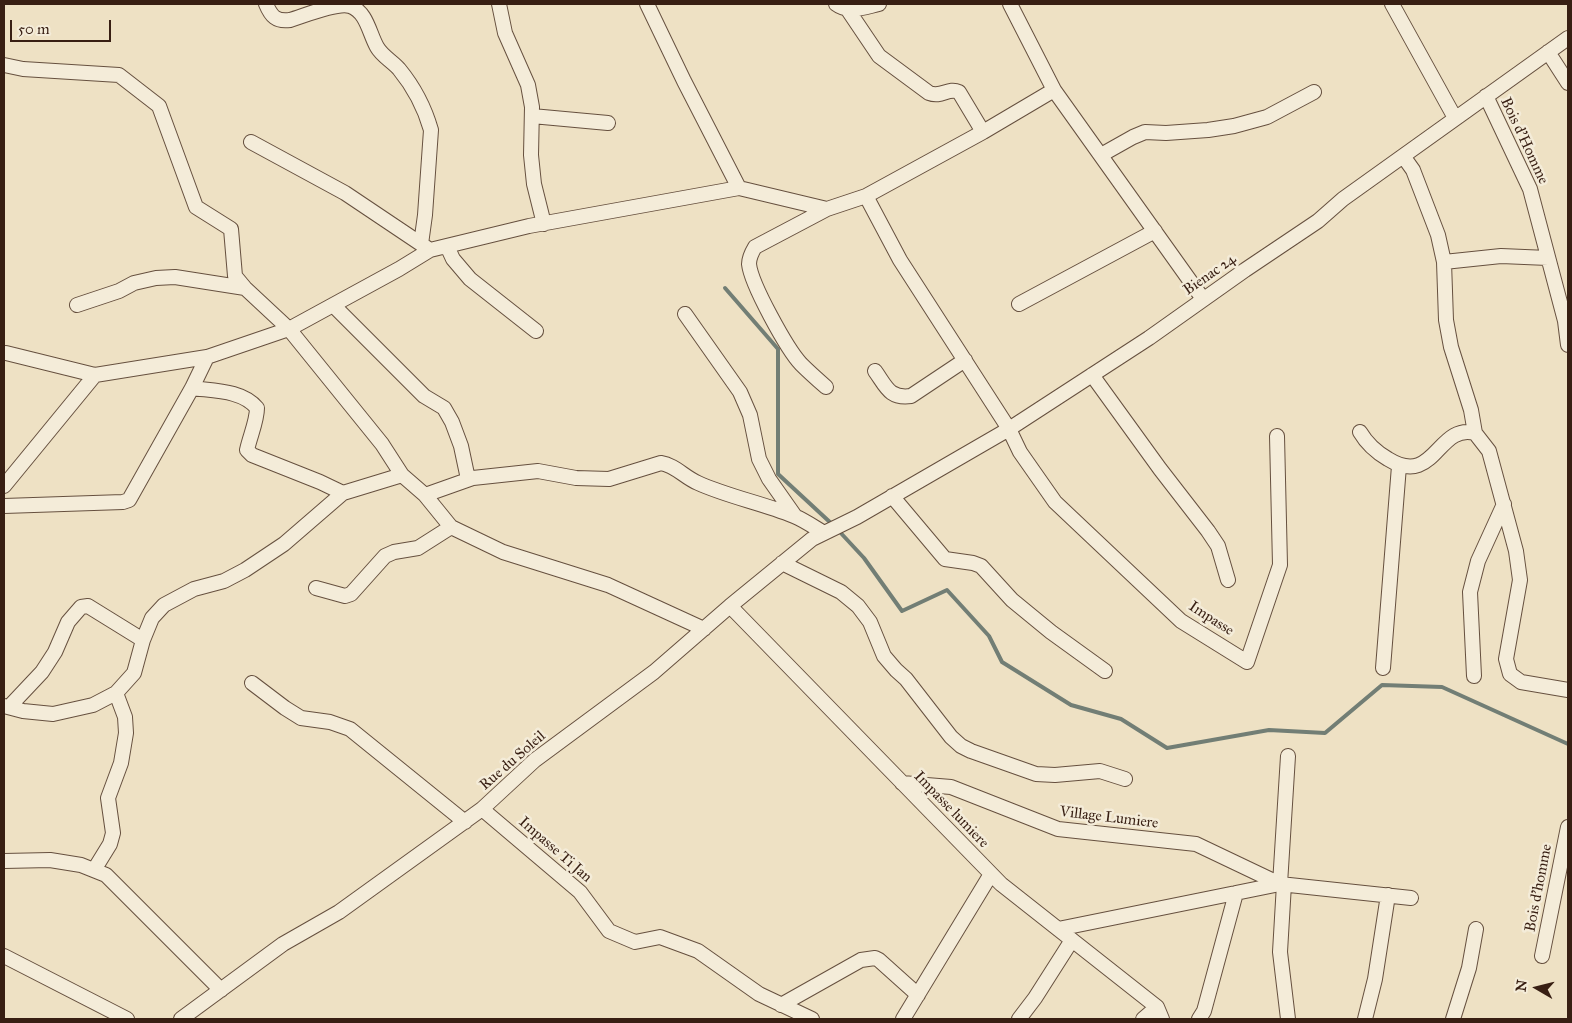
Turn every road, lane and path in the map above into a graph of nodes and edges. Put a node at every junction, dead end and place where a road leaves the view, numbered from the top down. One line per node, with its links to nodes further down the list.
1 (266, 4): 6 (street)
2 (499, 4): 16 (street)
3 (879, 4): 8 (street)
4 (1010, 4): 13 (street)
5 (1392, 4): 17 (street)
6 (349, 5): 29 (street)
7 (651, 5): 23 (street)
8 (842, 7): 19 (street)
9 (1568, 38): 10 (street, Bienac 24)
10 (1548, 52): 12 (street); 15 (street, Bienac 24)
11 (4, 65): 32 (street)
12 (1568, 83)
13 (1054, 90): 19 (street); 21 (street)
14 (1314, 92): 21 (street)
15 (1486, 96): 17 (street, Bienac 24); 30 (street, Bois d'Homme)
16 (532, 116): 18 (street); 26 (street)
17 (1455, 118): 22 (street, Bienac 24)
18 (608, 123)
19 (983, 132): 24 (street)
20 (251, 142): 29 (street)
21 (1101, 156): 27 (street)
22 (1403, 156): 31 (street); 33 (street, Bienac 24)
23 (739, 188): 25 (street); 26 (street)
24 (866, 196): 25 (street); 43 (street)
25 (827, 209): 47 (street)
26 (544, 224): 28 (street)
27 (1155, 231): 33 (street); 35 (street)
28 (447, 246): 29 (street); 39 (street)
29 (426, 247): 36 (street)
30 (1548, 258): 31 (street); 40 (street, Bois d'Homme)
31 (1444, 262): 51 (street)
32 (245, 288): 34 (street); 38 (street)
33 (1203, 299): 46 (street, Bienac 24)
34 (77, 304)
35 (1019, 304)
36 (333, 305): 38 (street); 55 (street)
37 (684, 314): 62 (street)
38 (289, 329): 42 (street); 54 (street)
39 (536, 330)
40 (1568, 345)
41 (6, 353): 45 (street)
42 (207, 357): 45 (street); 48 (street)
43 (965, 360): 44 (street); 49 (street)
44 (875, 371)
45 (95, 375): 56 (street)
46 (1092, 375): 49 (street, Bienac 24); 67 (street)
47 (826, 387)
48 (192, 388): 57 (street); 61 (street)
49 (1009, 429): 52 (street, Impasse); 59 (street, Bienac 24)
50 (1360, 432): 53 (street)
51 (1475, 433): 53 (street); 60 (street)
52 (1277, 436)
53 (1399, 466): 72 (street)
54 (402, 474): 57 (street); 58 (street)
55 (468, 479): 58 (street); 62 (street)
56 (4, 486)
57 (344, 493): 71 (street)
58 (425, 495): 64 (street)
59 (892, 496): 63 (street, Bienac 24); 73 (street)
60 (1504, 504): 74 (street); 76 (street)
61 (4, 506)
62 (795, 516): 65 (street)
63 (857, 517): 65 (street, Rue du Soleil)
64 (451, 527): 68 (street); 70 (street)
65 (818, 536): 66 (street, Rue du Soleil)
66 (782, 563): 69 (street, Rue du Soleil); 80 (street)
67 (1228, 580)
68 (316, 588)
69 (730, 606): 70 (street, Rue du Soleil); 81 (street, Impasse lumiere)
70 (704, 629): 82 (street, Rue du Soleil)
71 (143, 640): 77 (street); 78 (street)
72 (1383, 668)
73 (1105, 671)
74 (1474, 676)
75 (252, 683): 83 (street)
76 (1568, 690)
77 (116, 692): 78 (street); 86 (street)
78 (6, 706)
79 (1288, 756): 88 (street)
80 (1125, 779)
81 (902, 783): 87 (street, Impasse lumiere); 88 (street, Village Lumiere)
82 (482, 809): 83 (street, Rue du Soleil); 99 (street, Impasse Ti Jan)
83 (465, 822): 97 (street, Rue du Soleil)
84 (1568, 827): 96 (street, Bois d'homme)
85 (4, 861): 86 (street)
86 (94, 870): 97 (street)
87 (990, 874): 92 (street, Impasse lumiere); 98 (street)
88 (1282, 884): 89 (street, Village Lumiere); 90 (street, Village Lumiere); 108 (street)
89 (1236, 893): 92 (street, Village Lumiere); 107 (street)
90 (1388, 895): 91 (street, Village Lumiere); 109 (street)
91 (1411, 898)
92 (1058, 929): 94 (street, Impasse lumiere)
93 (1476, 929): 110 (street)
94 (1072, 940): 100 (street, Impasse lumiere); 105 (street)
95 (4, 956): 101 (street)
96 (1542, 956)
97 (221, 990): 102 (street, Rue du Soleil)
98 (918, 996): 99 (street); 104 (street)
99 (780, 1005): 103 (street, Impasse Ti Jan)
100 (1160, 1013): 106 (street)
101 (126, 1019)
102 (181, 1019)
103 (812, 1019)
104 (904, 1019)
105 (1018, 1019)
106 (1143, 1019)
107 (1199, 1019)
108 (1288, 1019)
109 (1365, 1019)
110 (1453, 1019)

